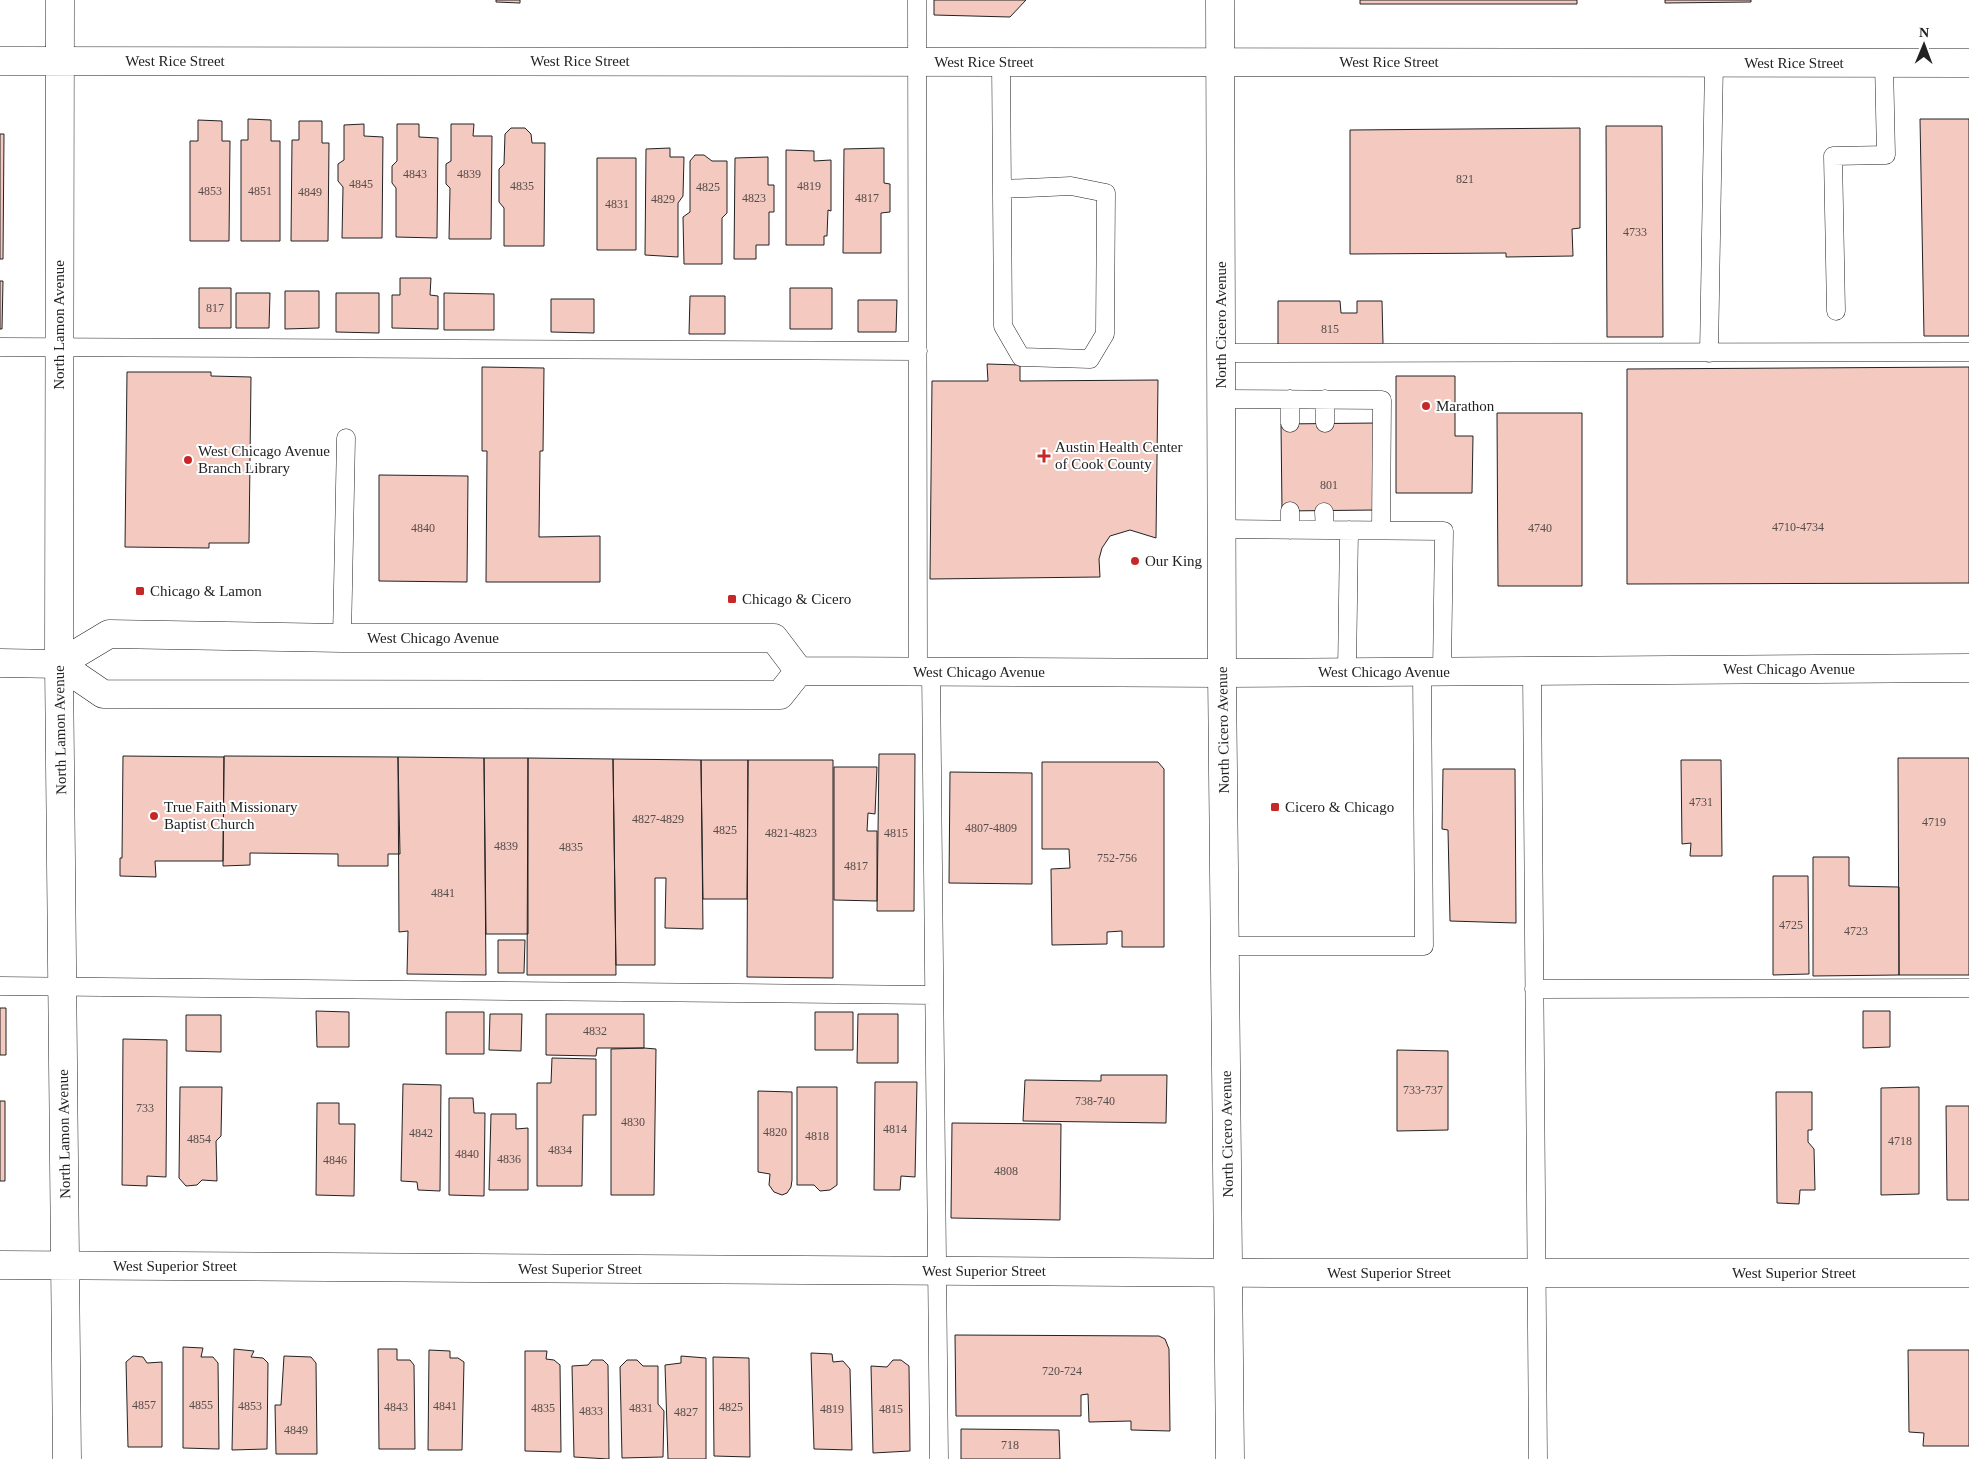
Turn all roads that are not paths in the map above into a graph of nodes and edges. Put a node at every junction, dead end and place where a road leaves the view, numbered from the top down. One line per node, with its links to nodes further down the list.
1 (60, 0): 5 (street, North Lamon Avenue)
2 (917, 0): 6 (lane)
3 (1220, 0): 8 (street, North Cicero Avenue)
4 (0, 61): 5 (street, West Rice Street)
5 (60, 61): 6 (street, West Rice Street); 15 (street, North Lamon Avenue)
6 (917, 62): 7 (street, West Rice Street); 16 (lane)
7 (1001, 62): 8 (street, West Rice Street); 12 (lane)
8 (1220, 62): 9 (street, West Rice Street); 18 (street, North Cicero Avenue)
9 (1714, 62): 10 (street, West Rice Street); 19 (lane)
10 (1884, 63): 11 (street, West Rice Street); 13 (lane)
11 (1969, 63)
12 (1002, 189): 12 (lane)
13 (1836, 311)
14 (0, 347): 15 (lane)
15 (59, 347): 16 (lane); 35 (street, North Lamon Avenue)
16 (918, 351): 39 (lane)
17 (1969, 352): 19 (lane)
18 (1221, 353): 19 (lane); 20 (street, North Cicero Avenue)
19 (1710, 353)
20 (1221, 399): 21 (lane); 28 (street, North Cicero Avenue)
21 (1290, 399): 22 (lane); 23 (lane)
22 (1324, 399): 24 (lane); 32 (lane)
23 (1290, 423)
24 (1325, 423)
25 (346, 438): 33 (lane)
26 (1290, 512): 29 (lane)
27 (1324, 512): 30 (lane)
28 (1222, 529): 29 (lane); 42 (street, North Cicero Avenue)
29 (1290, 530): 30 (lane)
30 (1325, 530): 31 (lane)
31 (1349, 530): 32 (lane); 40 (lane)
32 (1380, 530): 41 (lane)
33 (342, 638): 35 (street, West Chicago Avenue); 37 (street, West Chicago Avenue)
34 (0, 663): 35 (street)
35 (59, 664): 37 (street); 45 (street, North Lamon Avenue)
36 (1969, 668): 38 (street, West Chicago Avenue)
37 (799, 671): 39 (street, West Chicago Avenue)
38 (1532, 671): 41 (street, West Chicago Avenue); 47 (lane)
39 (925, 672): 42 (street, West Chicago Avenue); 48 (lane)
40 (1347, 672): 41 (street, West Chicago Avenue); 42 (street, West Chicago Avenue)
41 (1432, 672): 43 (lane)
42 (1222, 673): 43 (street, North Cicero Avenue)
43 (1225, 946): 52 (street, North Cicero Avenue)
44 (0, 986): 45 (lane)
45 (62, 986): 48 (lane); 50 (street, North Lamon Avenue)
46 (1969, 988): 47 (lane)
47 (1534, 989): 53 (lane)
48 (934, 995): 51 (lane)
49 (0, 1265): 50 (street, West Superior Street)
50 (65, 1265): 51 (street, West Superior Street); 55 (street, North Lamon Avenue)
51 (937, 1271): 52 (street, West Superior Street); 56 (lane)
52 (1228, 1273): 53 (street, West Superior Street); 57 (street, North Cicero Avenue)
53 (1536, 1273): 54 (street, West Superior Street); 58 (lane)
54 (1969, 1273)
55 (67, 1459)
56 (939, 1459)
57 (1230, 1459)
58 (1538, 1459)

